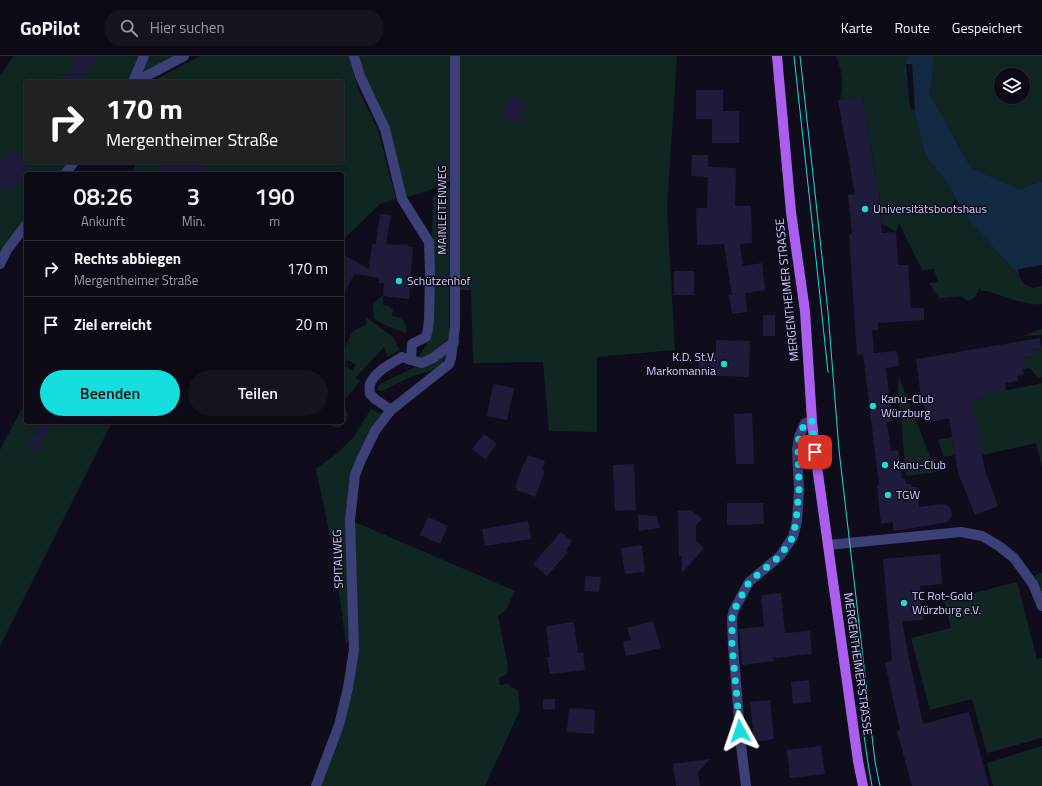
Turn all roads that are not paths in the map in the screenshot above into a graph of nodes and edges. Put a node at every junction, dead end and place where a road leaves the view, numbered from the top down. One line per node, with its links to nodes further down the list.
1 (144, 56): 6 (street)
2 (184, 56): 7 (street)
3 (354, 56): 11 (street)
4 (455, 56): 10 (street, MAINLEITENWEG)
5 (777, 56): 14 (main road, MERGENTHEIMER STRASSE)
6 (135, 80)
7 (138, 80)
8 (24, 228): 9 (street)
9 (0, 264)
10 (454, 342): 11 (street); 12 (street, MAINLEITENWEG)
11 (411, 360): 13 (street)
12 (449, 364): 13 (street, SPITALWEG)
13 (391, 410): 17 (street, SPITALWEG)
14 (812, 421): 15 (main road, MERGENTHEIMER STRASSE); 18 (street)
15 (828, 545): 16 (street); 19 (main road, MERGENTHEIMER STRASSE)
16 (1042, 606)
17 (316, 786)
18 (746, 786)
19 (863, 786)

